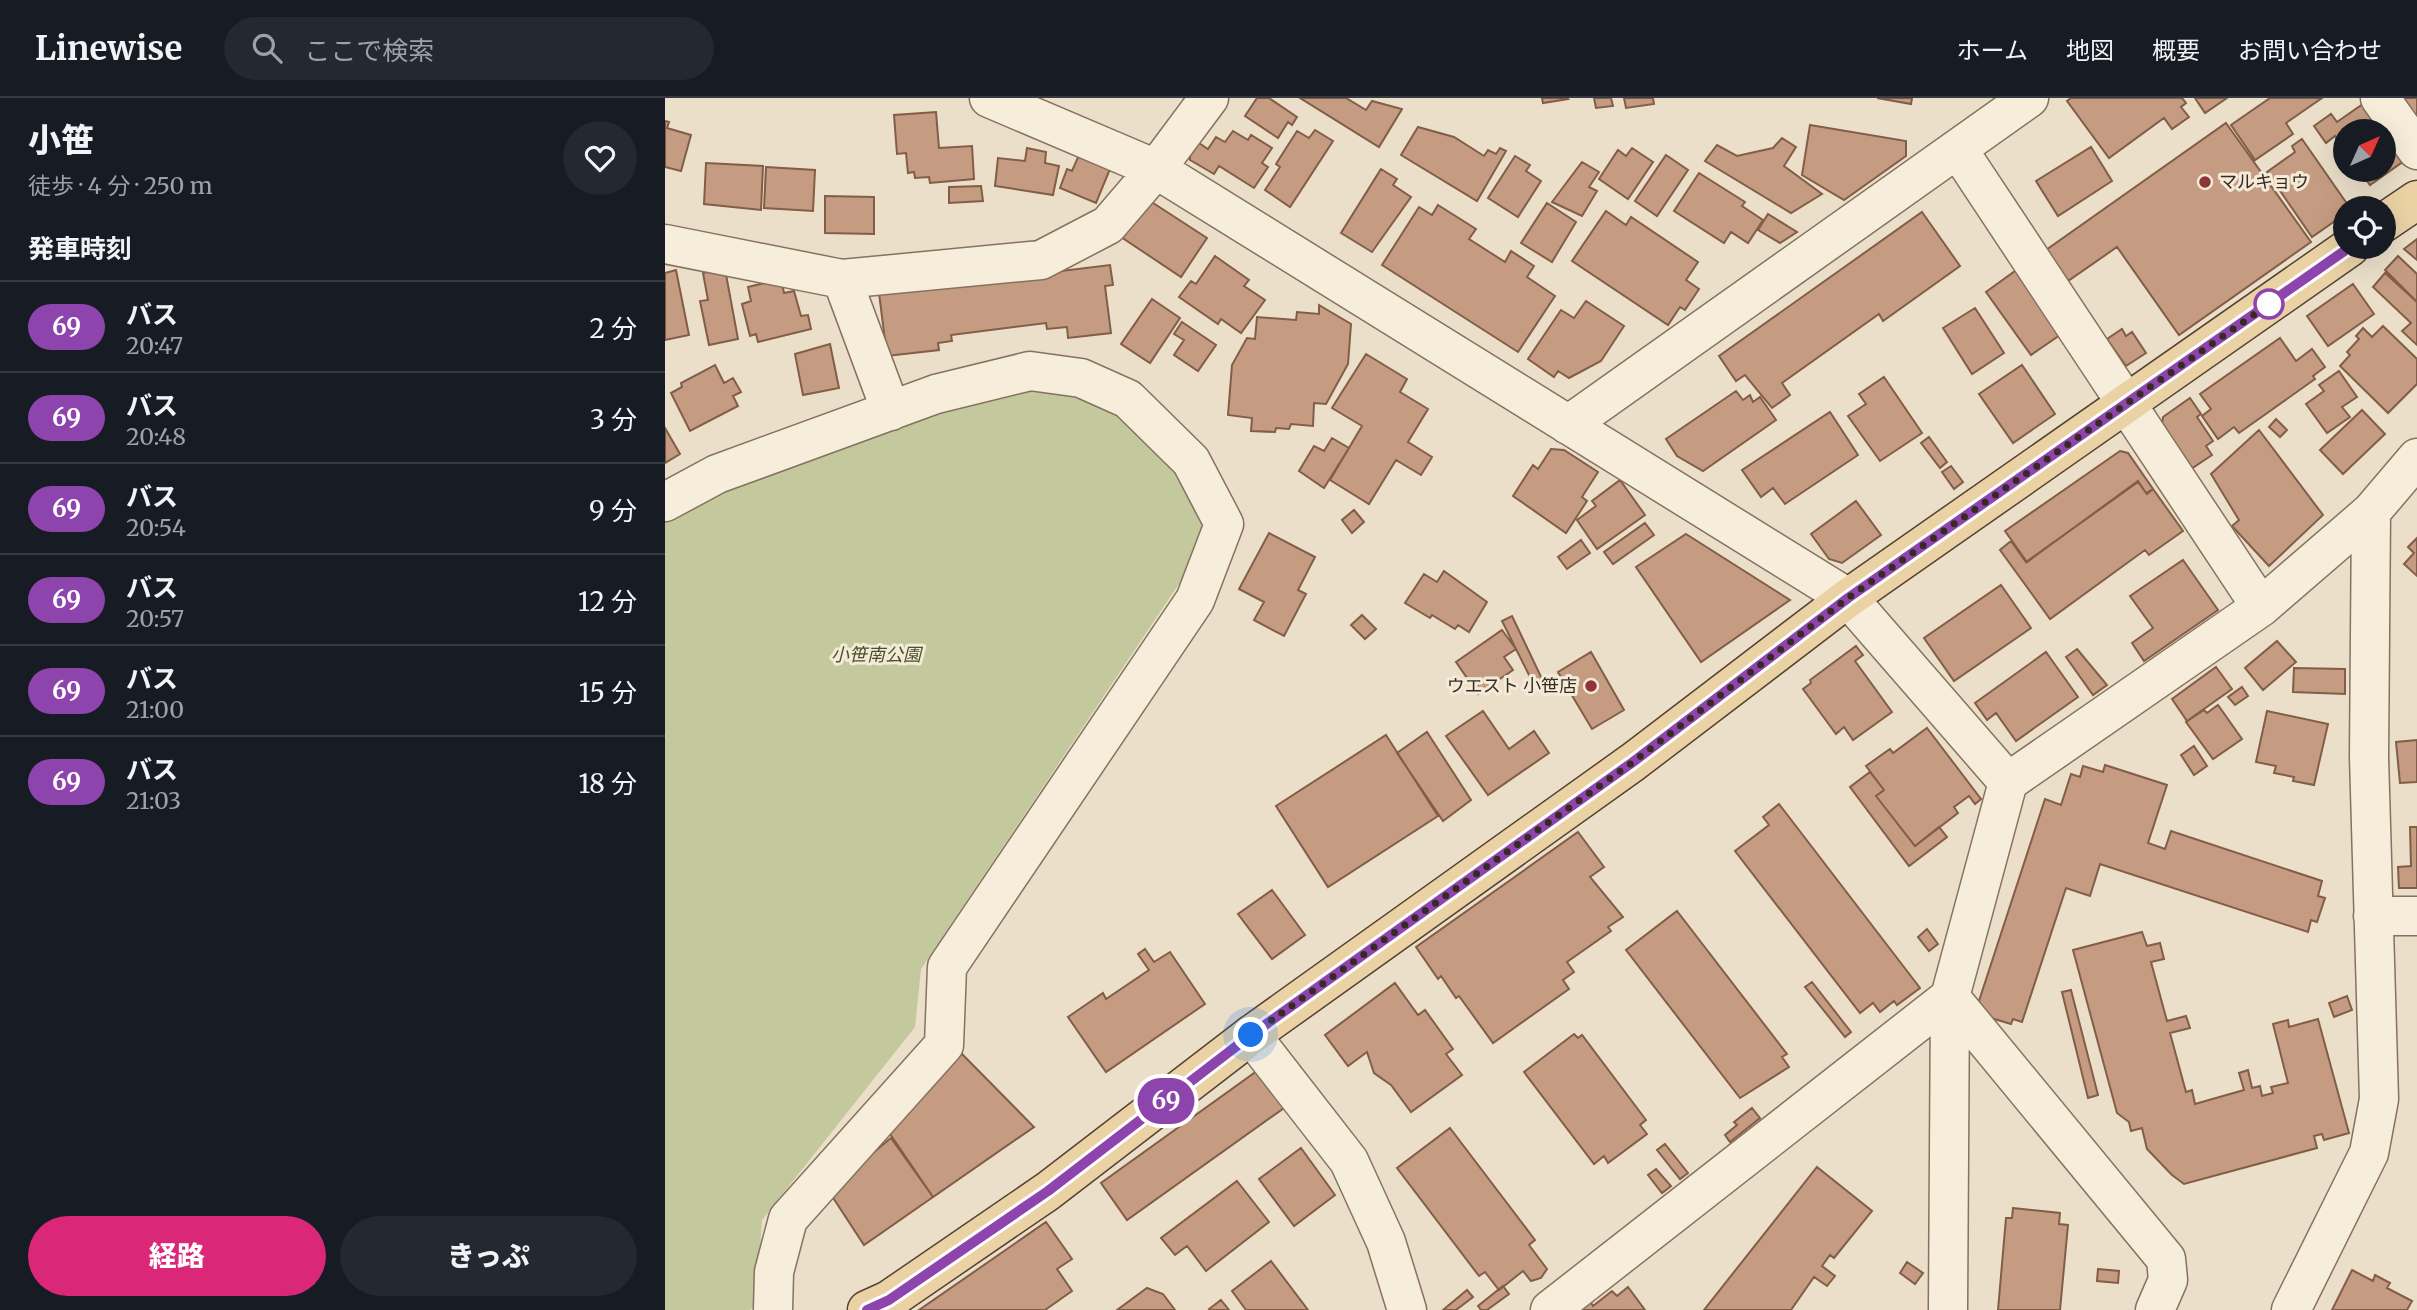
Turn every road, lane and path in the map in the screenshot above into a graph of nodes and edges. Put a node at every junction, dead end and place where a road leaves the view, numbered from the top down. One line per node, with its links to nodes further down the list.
1 (989, 98): 7 (street)
2 (1209, 98): 7 (street)
3 (2029, 98): 6 (street)
4 (2380, 98): 5 (street)
5 (2417, 150)
6 (1959, 151): 13 (street); 15 (street)
7 (1156, 169): 12 (street); 15 (street)
8 (2417, 200): 9 (main road)
9 (2396, 214)
10 (665, 244): 12 (street)
11 (2333, 259): 13 (main road)
12 (842, 279): 14 (street)
13 (2128, 402): 19 (main road); 20 (street)
14 (891, 411): 17 (street); 26 (street)
15 (1568, 425): 19 (street)
16 (2417, 458): 18 (street)
17 (665, 502)
18 (2371, 512): 20 (street); 22 (street)
19 (1848, 598): 21 (street); 25 (main road)
20 (2261, 607): 21 (street)
21 (2008, 782): 24 (street)
22 (2372, 916): 23 (street); 32 (street)
23 (2417, 916)
24 (1950, 997): 29 (street); 30 (street); 31 (street)
25 (1251, 1035): 27 (main road); 28 (street)
26 (773, 1310)
27 (867, 1310)
28 (1407, 1310)
29 (1550, 1310)
30 (1948, 1310)
31 (2155, 1310)
32 (2291, 1310)

